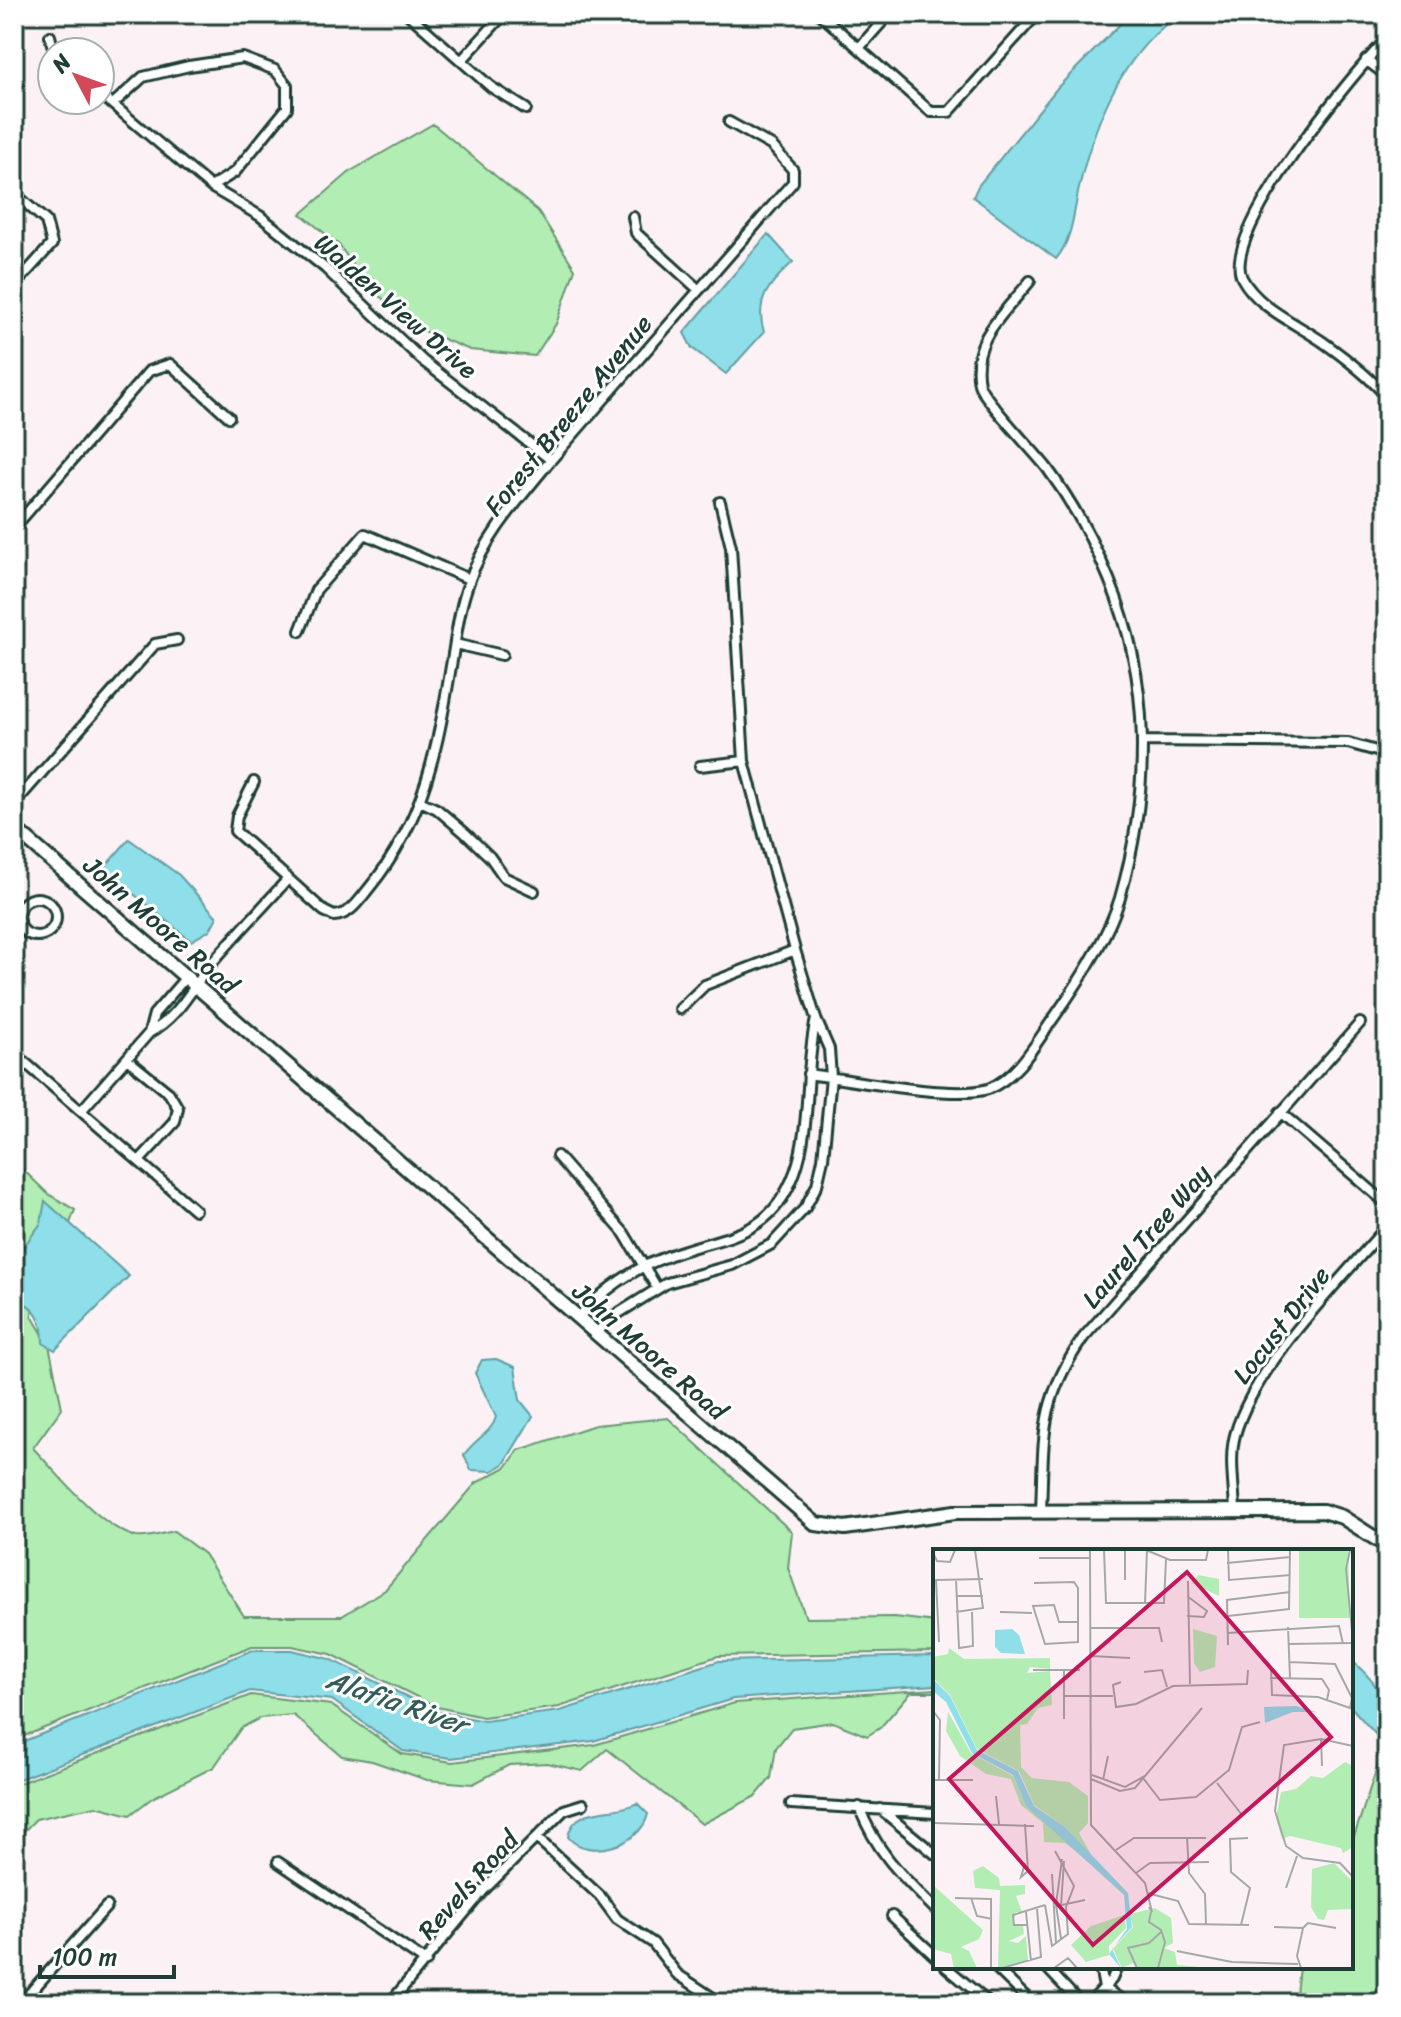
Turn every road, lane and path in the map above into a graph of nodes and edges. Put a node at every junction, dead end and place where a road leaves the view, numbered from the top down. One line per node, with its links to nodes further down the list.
1 (408, 14): 8 (street)
2 (504, 14): 8 (street)
3 (820, 14): 7 (street)
4 (889, 14): 7 (street)
5 (1037, 14): 7 (street)
6 (1387, 39): 9 (street)
7 (859, 48)
8 (462, 60): 13 (street)
9 (1366, 60): 10 (street); 21 (street)
10 (1387, 76)
11 (116, 101): 15 (street)
12 (116, 107): 15 (street, Walden View Drive)
13 (526, 109)
14 (729, 122): 20 (street, Forest Breeze Avenue)
15 (211, 187): 23 (street, Walden View Drive)
16 (14, 193): 19 (street)
17 (633, 217): 20 (street)
18 (1030, 281): 31 (street)
19 (14, 286)
20 (699, 290): 23 (street, Forest Breeze Avenue)
21 (1387, 397)
22 (229, 417): 25 (street)
23 (551, 460): 26 (street, Forest Breeze Avenue)
24 (720, 502): 33 (street)
25 (14, 528)
26 (469, 579): 27 (street); 29 (street, Forest Breeze Avenue)
27 (300, 631)
28 (177, 640): 37 (street)
29 (455, 644): 30 (street); 36 (street, Forest Breeze Avenue)
30 (502, 655)
31 (1144, 741): 32 (street); 55 (street)
32 (1387, 754)
33 (744, 761): 34 (street); 43 (street)
34 (700, 766)
35 (254, 782): 39 (street, Forest Breeze Avenue)
36 (422, 802): 39 (street, Forest Breeze Avenue); 40 (street)
37 (14, 804)
38 (14, 828): 44 (street, John Moore Road)
39 (287, 880): 45 (street)
40 (534, 891)
41 (22, 930): 41 (street); 42 (street)
42 (14, 939)
43 (795, 950): 47 (street); 49 (street)
44 (188, 975): 45 (street, John Moore Road); 46 (street)
45 (199, 985): 48 (street); 65 (street, John Moore Road)
46 (163, 1004): 48 (street); 51 (street)
47 (680, 1009)
48 (174, 1014): 51 (street)
49 (816, 1019): 54 (street); 55 (street)
50 (1360, 1023): 57 (street, Laurel Tree Way)
51 (149, 1033): 53 (street)
52 (14, 1053): 56 (street)
53 (127, 1059): 56 (street); 59 (street)
54 (808, 1074): 55 (street); 63 (street)
55 (831, 1077): 64 (street)
56 (81, 1111): 59 (street)
57 (1280, 1112): 60 (street); 68 (street, Laurel Tree Way)
58 (557, 1156): 63 (street)
59 (139, 1161): 61 (street)
60 (1387, 1204)
61 (195, 1210)
62 (1387, 1226): 67 (street, Locust Drive)
63 (644, 1266): 64 (street); 65 (street)
64 (657, 1288): 66 (street)
65 (578, 1318): 66 (street, John Moore Road)
66 (596, 1333): 68 (street, John Moore Road)
67 (1235, 1510): 68 (street, John Moore Road); 70 (street, John Moore Road)
68 (1041, 1511)
69 (1387, 1528): 70 (street)
70 (1383, 1544)
71 (583, 1804): 76 (street, Revels Road)
72 (791, 1804): 73 (street)
73 (859, 1807): 74 (street); 80 (street)
74 (879, 1808): 75 (street); 77 (street)
75 (933, 1813)
76 (537, 1838): 83 (street, Revels Road); 92 (street)
77 (933, 1852)
78 (278, 1862): 83 (street)
79 (107, 1906): 90 (street)
80 (933, 1907)
81 (892, 1916): 82 (street)
82 (933, 1954)
83 (426, 1962): 91 (street, Revels Road)
84 (948, 1969): 93 (street)
85 (997, 1969): 94 (street)
86 (1048, 1969): 95 (street)
87 (1100, 1969): 89 (street)
88 (1116, 1969): 89 (street)
89 (1104, 1988): 96 (street); 97 (street)
90 (21, 2003)
91 (390, 2003)
92 (721, 2003)
93 (989, 2003)
94 (1032, 2003)
95 (1080, 2003)
96 (1090, 2003)
97 (1127, 2003)

